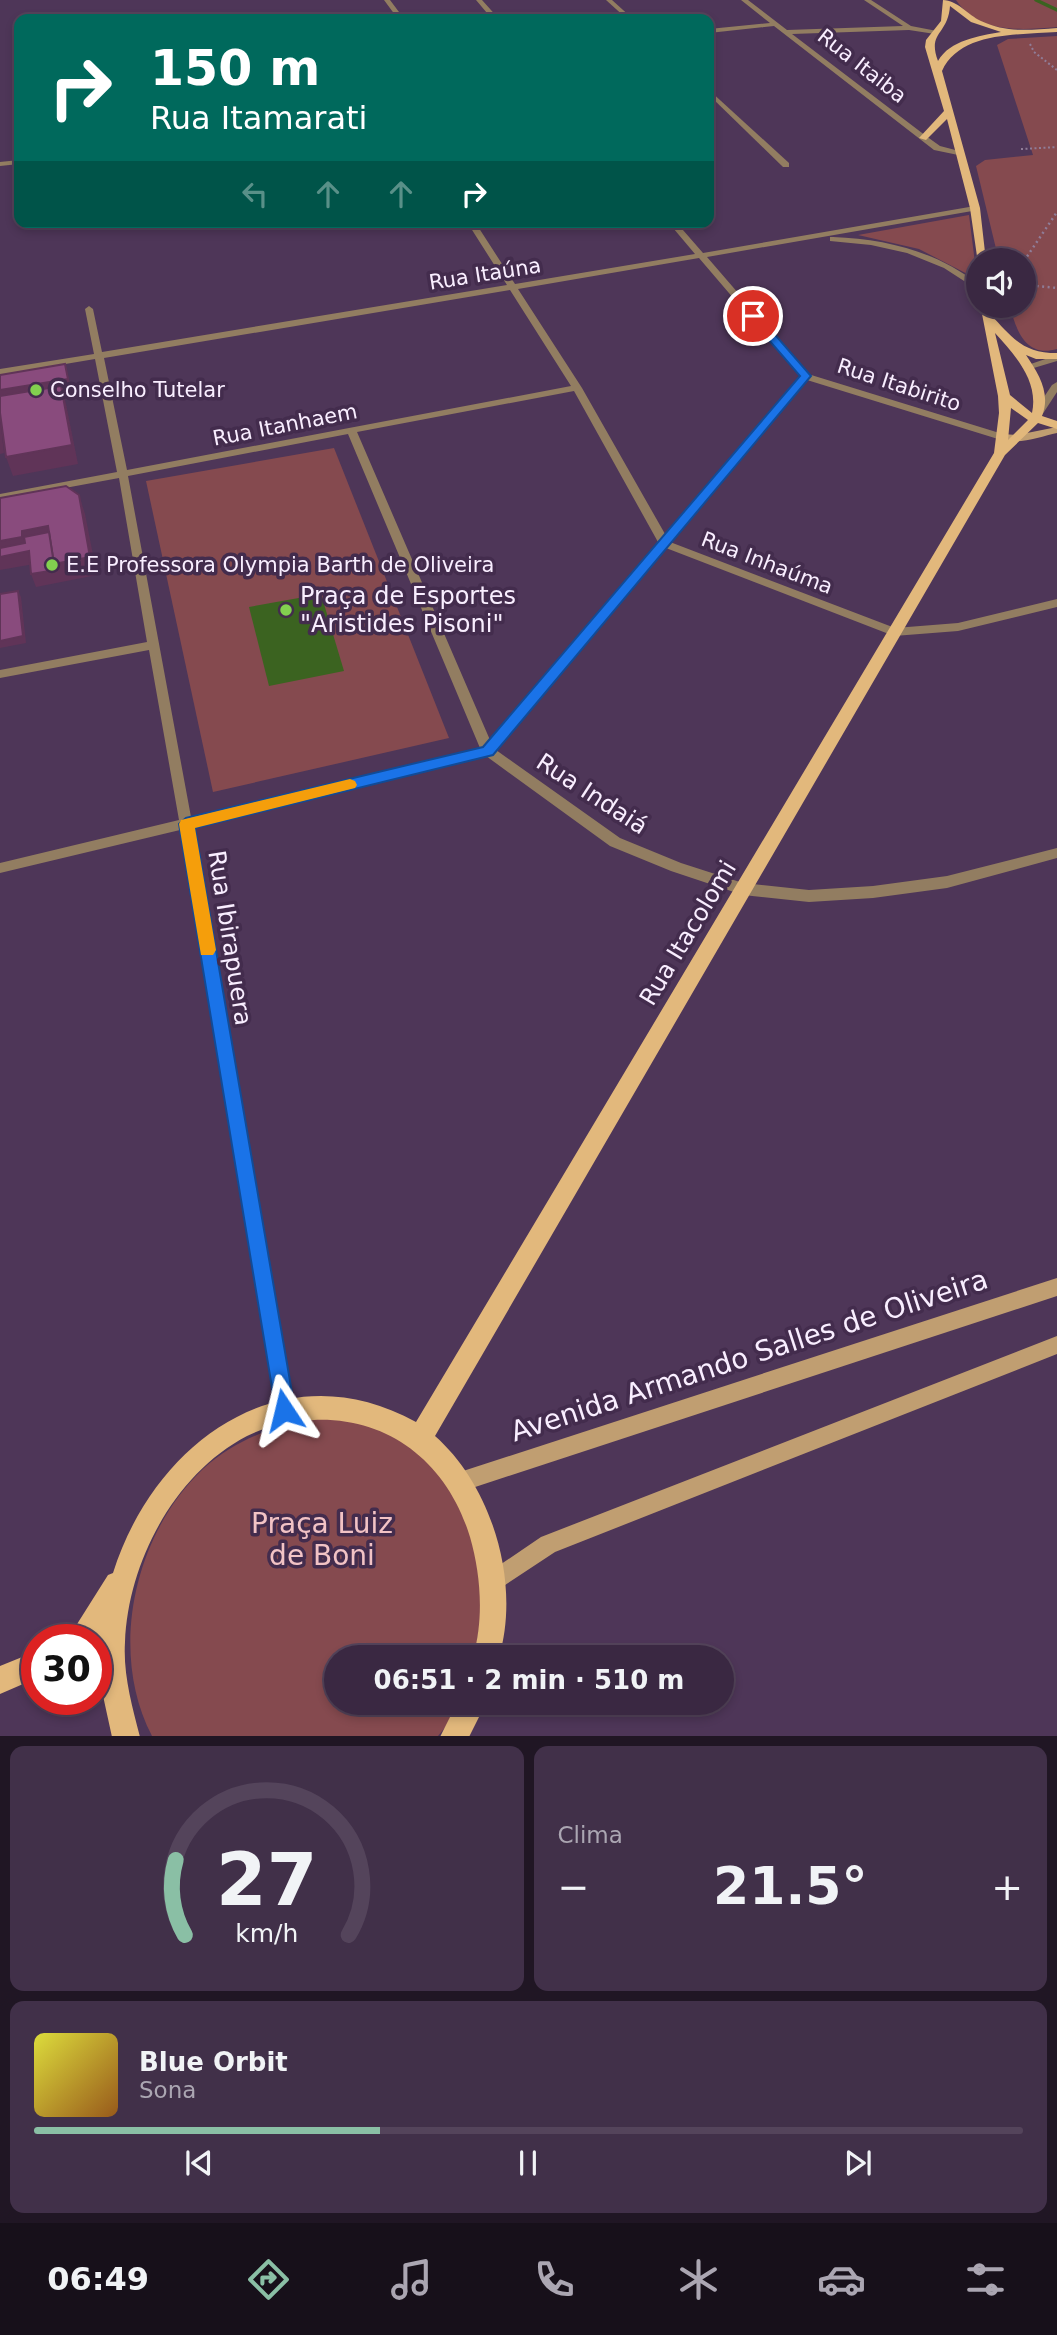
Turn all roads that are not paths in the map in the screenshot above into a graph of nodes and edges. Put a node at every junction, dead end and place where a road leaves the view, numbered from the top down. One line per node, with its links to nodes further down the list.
1 (479, 0): 6 (street)
2 (609, 0): 7 (street)
3 (744, 0): 8 (street, Rua Itaiba)
4 (867, 0): 9 (street)
5 (947, 0): 13 (main road, Rua Itaiba); 14 (main road)
6 (491, 14)
7 (625, 14)
8 (775, 24): 10 (street); 12 (street, Rua Itaiba)
9 (909, 29): 12 (street); 13 (street)
10 (714, 30)
11 (1057, 30): 14 (main road, Rua Itaiba)
12 (786, 32): 18 (street, Rua Itaiba)
13 (935, 32): 15 (main road, Rua Itaiba)
14 (1027, 32): 15 (main road, Rua Itaiba)
15 (938, 71): 17 (main road, Rua Itaiba)
16 (714, 97): 20 (street)
17 (949, 111): 18 (main road); 19 (main road, Rua Itaiba)
18 (923, 138): 19 (street, Rua Itaiba)
19 (960, 154): 21 (main road, Rua Itaiba)
20 (786, 165)
21 (975, 208): 24 (street, Rua Itaúna); 25 (main road, Rua Itaiba)
22 (475, 228): 28 (street, Rua Inhaúma)
23 (677, 228): 26 (street, Rua Itabirito)
24 (801, 239): 26 (street, Rua Itaúna); 27 (street)
25 (980, 248)
26 (701, 256): 28 (street, Rua Itaúna); 37 (street, Rua Itabirito)
27 (966, 277)
28 (512, 287): 33 (street, Rua Itaúna); 39 (street, Rua Inhaúma)
29 (89, 309): 33 (street, Rua Ibirapuera)
30 (989, 318): 36 (main road)
31 (992, 318): 32 (main road)
32 (1014, 344): 34 (main road); 36 (main road)
33 (99, 356): 35 (street, Rua Itaúna); 46 (street, Rua Ibirapuera)
34 (1057, 357): 36 (street)
35 (0, 372)
36 (1013, 372): 40 (main road); 41 (main road)
37 (806, 376): 45 (street, Rua Itabirito); 48 (street)
38 (1057, 385): 41 (street)
39 (577, 388): 43 (street, Rua Itanhaem); 48 (street, Rua Inhaúma)
40 (1004, 396): 41 (main road); 45 (main road)
41 (1036, 417): 42 (main road); 44 (main road)
42 (1057, 427): 44 (main road)
43 (352, 432): 46 (street, Rua Itanhaem); 53 (street)
44 (1017, 438): 45 (main road, Rua Itacolomi)
45 (1001, 445): 50 (main road, Rua Itacolomi)
46 (123, 474): 47 (street, Rua Itanhaem); 51 (street, Rua Ibirapuera)
47 (0, 497)
48 (665, 544): 50 (street, Rua Inhaúma); 53 (street)
49 (1057, 603): 50 (street, Rua Inhaúma)
50 (894, 632): 57 (main road, Rua Itacolomi)
51 (154, 645): 52 (street); 54 (street, Rua Ibirapuera)
52 (0, 674)
53 (488, 751): 54 (street); 57 (street, Rua Indaiá)
54 (186, 824): 56 (street); 60 (street, Rua Ibirapuera)
55 (1057, 853): 57 (street, Rua Indaiá)
56 (0, 868)
57 (743, 888): 61 (main road, Rua Itacolomi)
58 (1057, 1287): 62 (main road, Avenida Armando Salles de Oliveira)
59 (1057, 1345): 64 (main road)
60 (284, 1410): 61 (main road); 63 (main road)
61 (420, 1438): 62 (main road)
62 (460, 1482): 64 (main road)
63 (123, 1575): 65 (main road); 70 (main road)
64 (492, 1581): 66 (main road)
65 (90, 1624)
66 (489, 1645)
67 (21, 1671): 68 (main road)
68 (0, 1680)
69 (466, 1715): 71 (main road)
70 (126, 1736)
71 (455, 1736)

